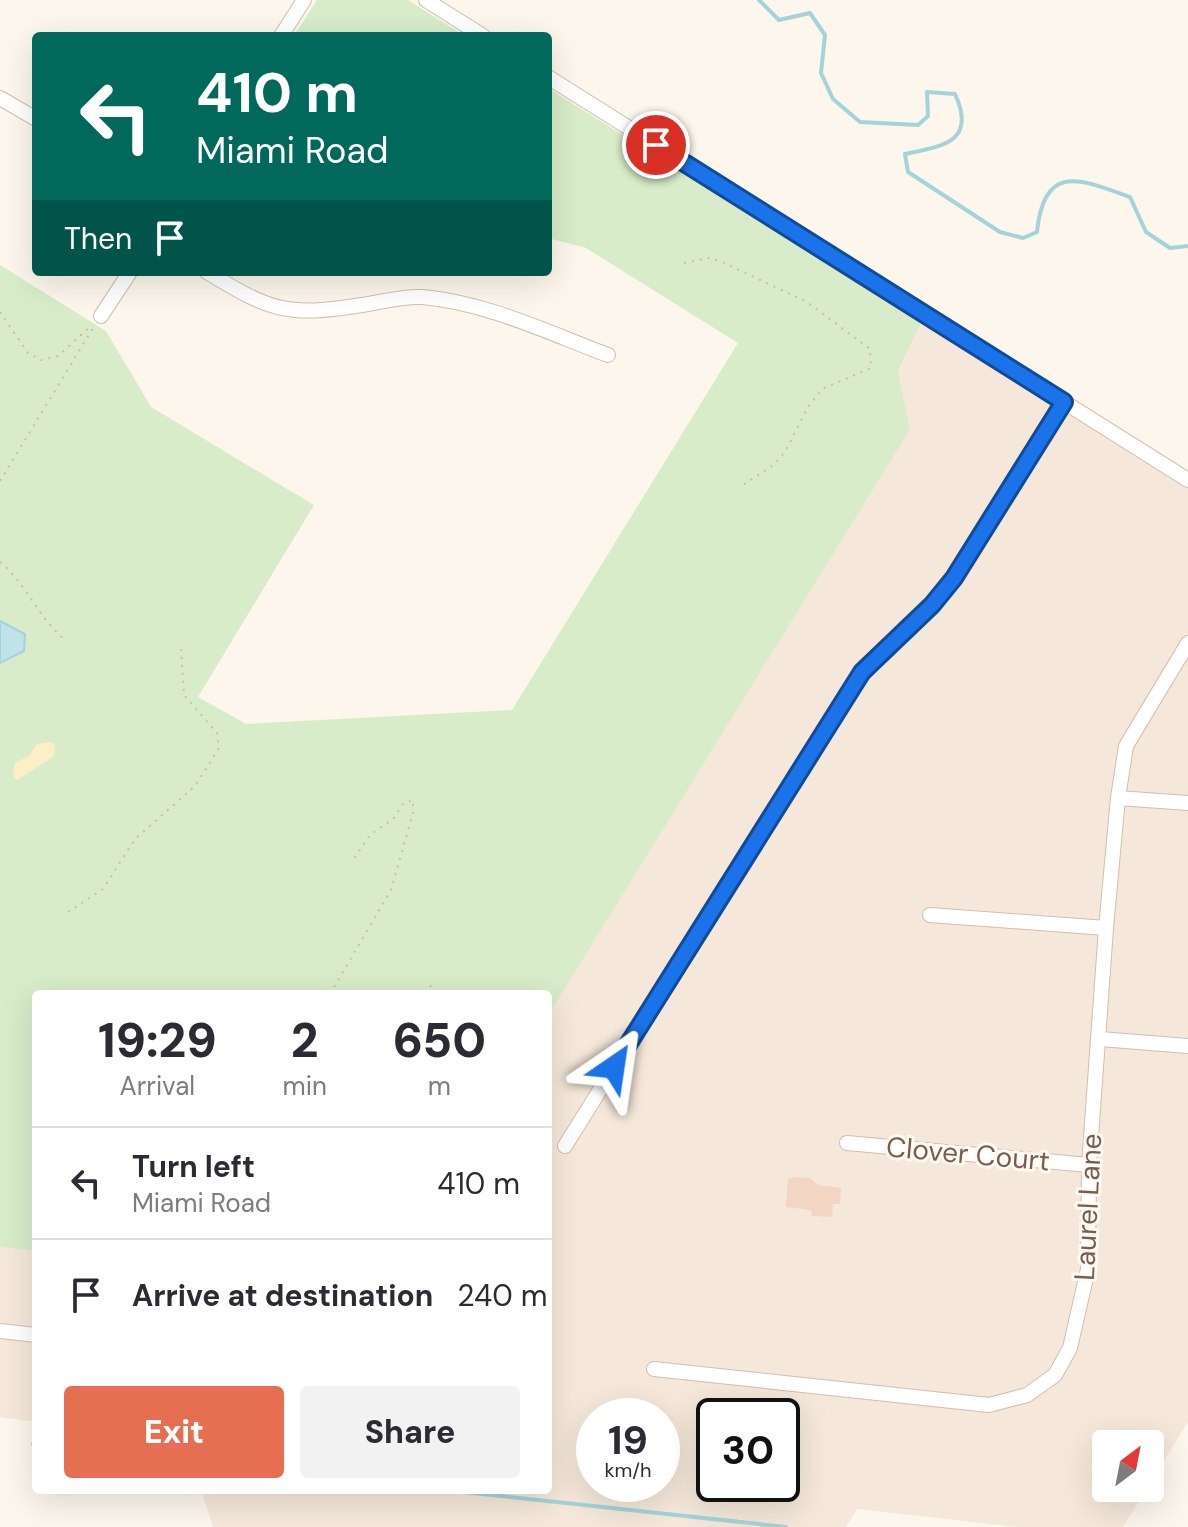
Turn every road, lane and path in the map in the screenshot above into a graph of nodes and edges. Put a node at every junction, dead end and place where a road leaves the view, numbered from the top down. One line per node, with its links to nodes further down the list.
1 (304, 0): 3 (street)
2 (426, 0): 4 (street)
3 (284, 32)
4 (477, 32)
5 (552, 80): 14 (street)
6 (0, 98): 7 (street)
7 (32, 117)
8 (684, 263): 17 (path)
9 (127, 276): 12 (street)
10 (214, 276): 13 (street)
11 (0, 312): 12 (path)
12 (101, 316): 16 (path)
13 (608, 355)
14 (1064, 402): 15 (street); 34 (street)
15 (1188, 480)
16 (0, 481)
17 (743, 485)
18 (0, 562): 19 (path)
19 (63, 638)
20 (1188, 643): 22 (street, Laurel Lane)
21 (181, 649): 25 (path)
22 (1118, 798): 23 (street); 27 (street, Laurel Lane)
23 (1188, 803)
24 (353, 860): 29 (path)
25 (68, 912)
26 (930, 915): 27 (street)
27 (1106, 928): 31 (street, Laurel Lane)
28 (434, 980): 30 (path)
29 (332, 990)
30 (428, 990)
31 (1100, 1039): 32 (street); 35 (street, Laurel Lane)
32 (1188, 1046)
33 (847, 1143): 35 (street, Clover Court)
34 (565, 1146)
35 (1089, 1165): 38 (street, Laurel Lane)
36 (0, 1331): 37 (street)
37 (32, 1335)
38 (654, 1369)

